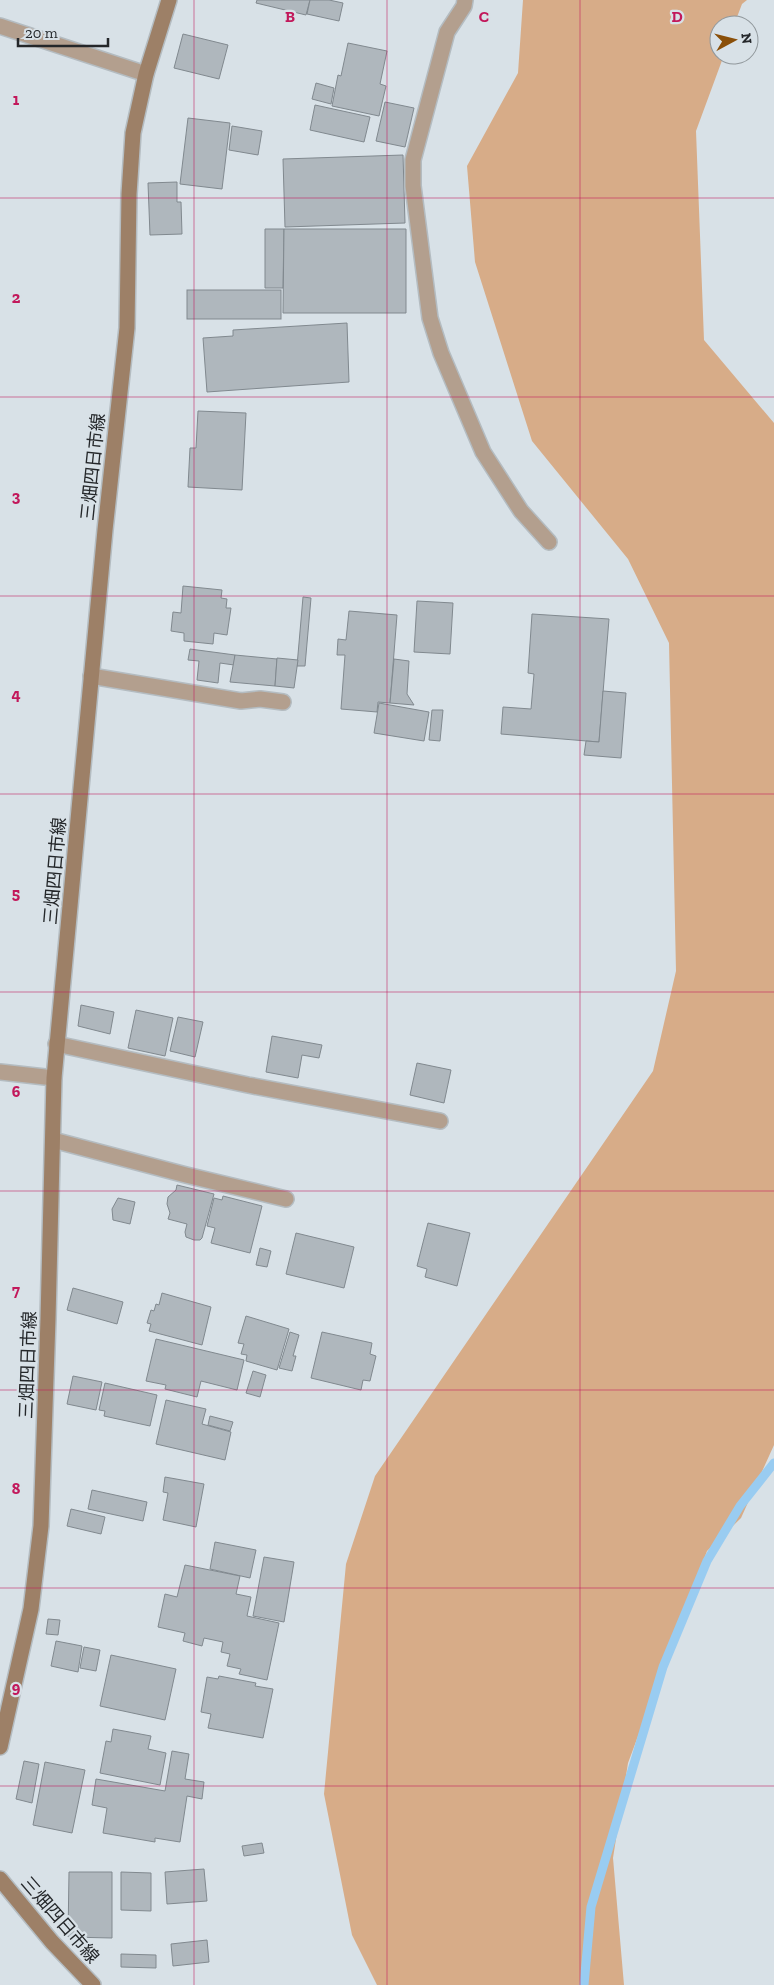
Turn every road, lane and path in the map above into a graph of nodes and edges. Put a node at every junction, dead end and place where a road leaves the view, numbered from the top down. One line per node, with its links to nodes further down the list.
1 (169, 0): 4 (main road, 三畑四日市線)
2 (466, 0): 5 (street)
3 (0, 26): 4 (street)
4 (146, 74): 6 (main road, 三畑四日市線)
5 (549, 542)
6 (91, 676): 7 (street); 8 (main road, 三畑四日市線)
7 (283, 702)
8 (56, 1044): 10 (main road, 三畑四日市線); 11 (street)
9 (0, 1072): 10 (street)
10 (54, 1078): 12 (main road, 三畑四日市線)
11 (440, 1121)
12 (53, 1140): 13 (street); 14 (main road, 三畑四日市線)
13 (286, 1199)
14 (0, 1747)
15 (0, 1879): 16 (main road, 三畑四日市線)
16 (93, 1985)

